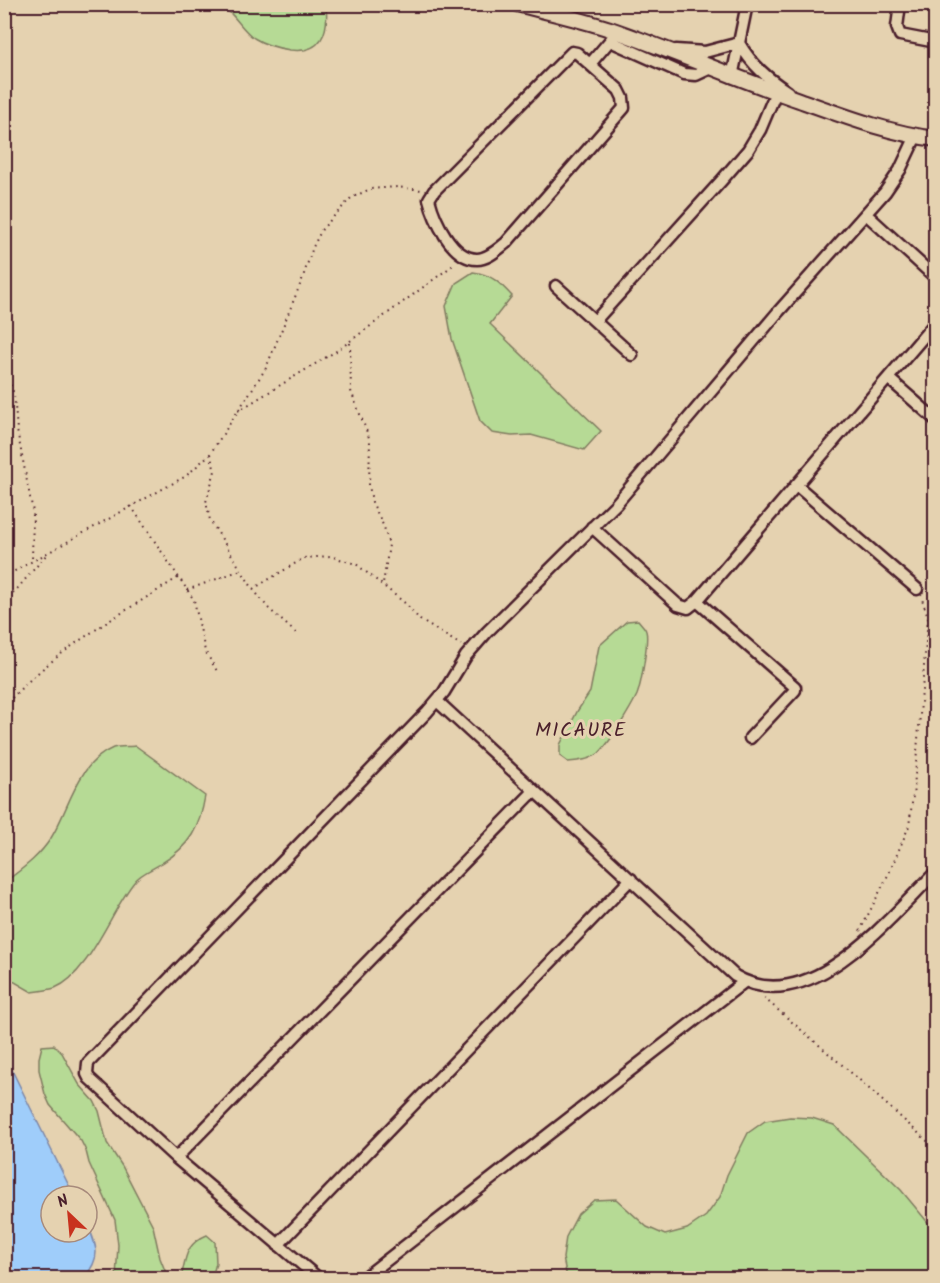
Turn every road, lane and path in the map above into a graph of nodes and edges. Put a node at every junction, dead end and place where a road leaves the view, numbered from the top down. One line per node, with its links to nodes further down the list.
1 (517, 4): 6 (street)
2 (747, 4): 8 (street)
3 (808, 4): 4 (street)
4 (814, 4)
5 (900, 4): 7 (street)
6 (614, 36): 9 (street); 10 (street); 11 (street)
7 (936, 42)
8 (739, 43): 9 (street); 12 (street); 14 (street)
9 (661, 48): 11 (street)
10 (590, 64): 17 (street); 19 (street)
11 (711, 68): 12 (street)
12 (732, 77): 13 (street)
13 (776, 92): 14 (street); 22 (street)
14 (804, 102): 15 (street)
15 (916, 136): 16 (street); 18 (street)
16 (936, 139)
17 (434, 191): 19 (street); 28 (path)
18 (866, 214): 20 (street); 33 (street)
19 (466, 256): 24 (path)
20 (936, 278)
21 (556, 286): 22 (street)
22 (595, 321): 25 (street)
23 (936, 322): 27 (street)
24 (350, 342): 28 (path); 39 (path)
25 (632, 355)
26 (4, 368): 35 (path)
27 (888, 378): 29 (street); 31 (street)
28 (235, 413): 30 (path)
29 (936, 420)
30 (210, 454): 32 (path); 36 (path)
31 (796, 485): 41 (street); 44 (street)
32 (131, 506): 34 (path); 38 (path)
33 (592, 527): 44 (street); 46 (street)
34 (50, 551): 35 (path); 43 (path)
35 (32, 561): 37 (path)
36 (241, 570): 40 (path); 42 (path)
37 (4, 577)
38 (179, 577): 42 (path); 49 (path)
39 (383, 585): 40 (path); 46 (path)
40 (252, 589): 45 (path)
41 (917, 589): 54 (path)
42 (187, 590): 47 (path)
43 (4, 601)
44 (697, 601): 50 (street)
45 (298, 635)
46 (471, 651): 48 (street)
47 (217, 671)
48 (436, 701): 51 (street); 58 (street)
49 (4, 708)
50 (750, 738)
51 (534, 790): 53 (street); 58 (street)
52 (936, 872): 55 (street)
53 (631, 879): 55 (street); 59 (street)
54 (858, 934)
55 (744, 982): 61 (street)
56 (762, 997): 57 (path)
57 (936, 1149)
58 (176, 1158): 59 (street)
59 (278, 1245): 60 (street)
60 (318, 1278)
61 (363, 1278)

